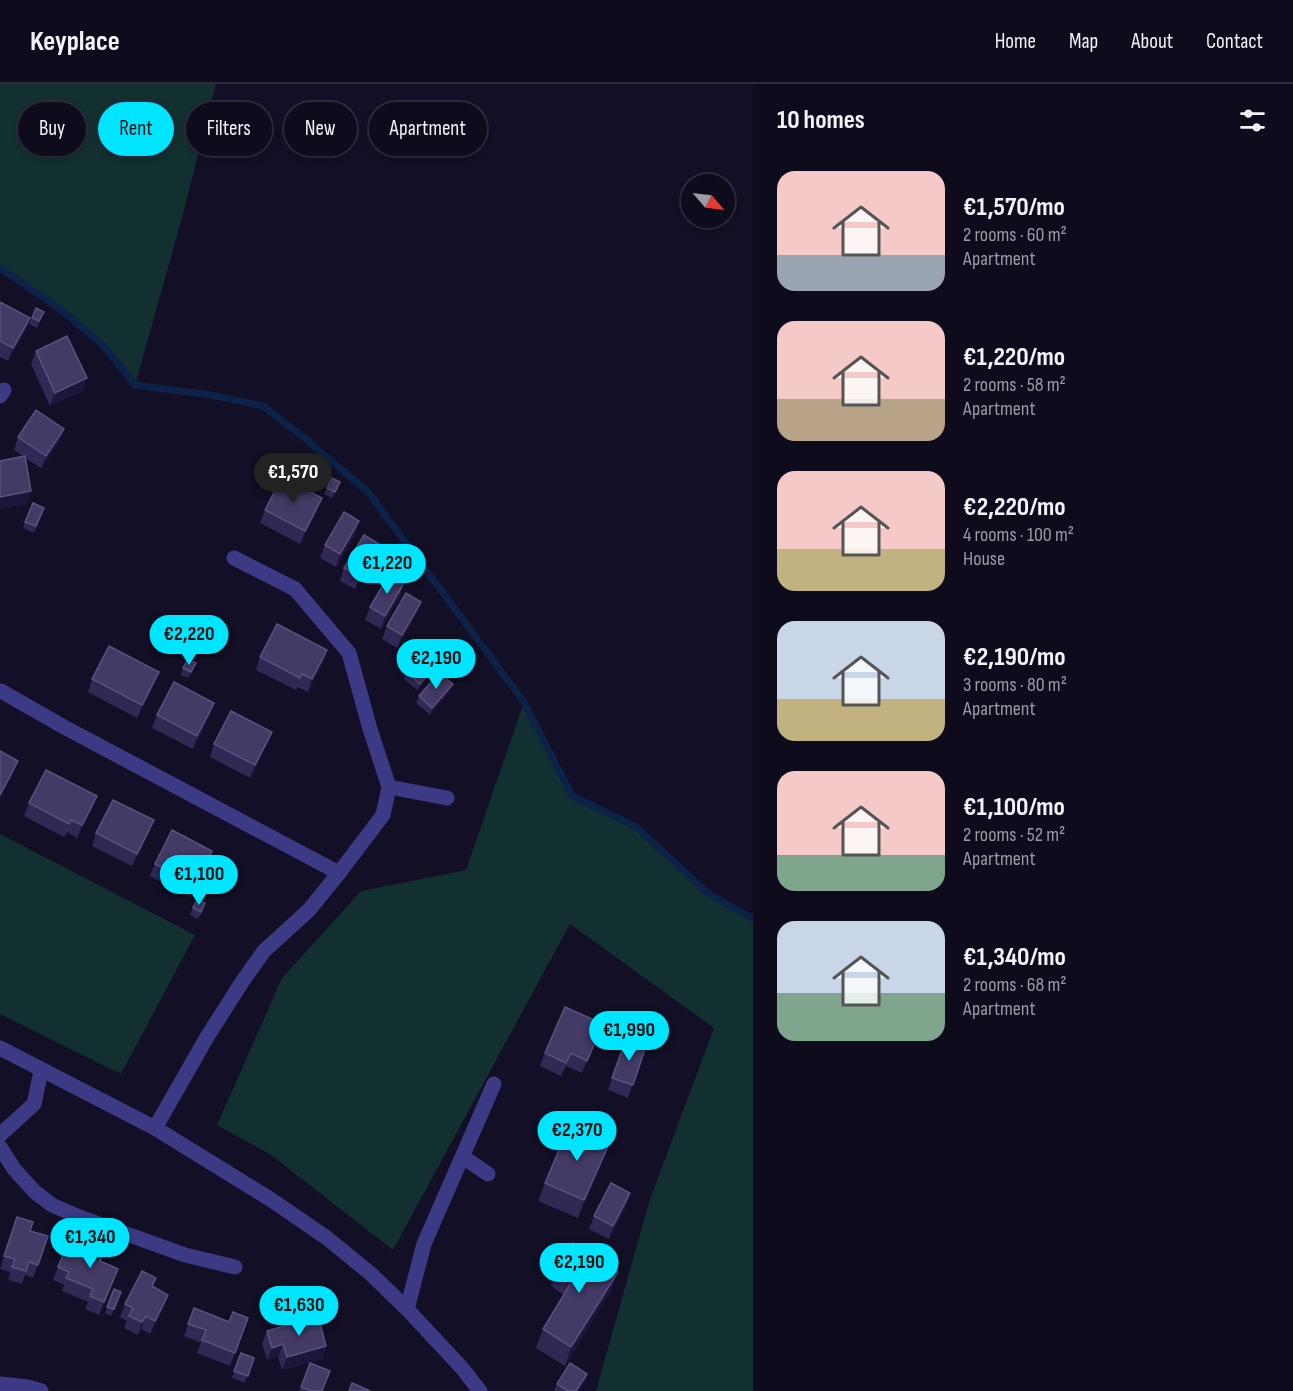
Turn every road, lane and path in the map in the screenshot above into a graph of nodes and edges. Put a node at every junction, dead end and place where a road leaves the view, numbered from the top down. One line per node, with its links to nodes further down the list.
1 (234, 558): 3 (street)
2 (1, 691): 5 (street)
3 (389, 787): 4 (street); 5 (street)
4 (447, 798)
5 (339, 873): 9 (street)
6 (0, 1048): 7 (street)
7 (40, 1071): 9 (street); 10 (street)
8 (494, 1084): 12 (street)
9 (155, 1128): 15 (street)
10 (0, 1135)
11 (0, 1147): 14 (street)
12 (463, 1157): 13 (street); 15 (street)
13 (488, 1174)
14 (235, 1267)
15 (407, 1309): 18 (street)
16 (0, 1384): 17 (street)
17 (41, 1391)
18 (480, 1391)

